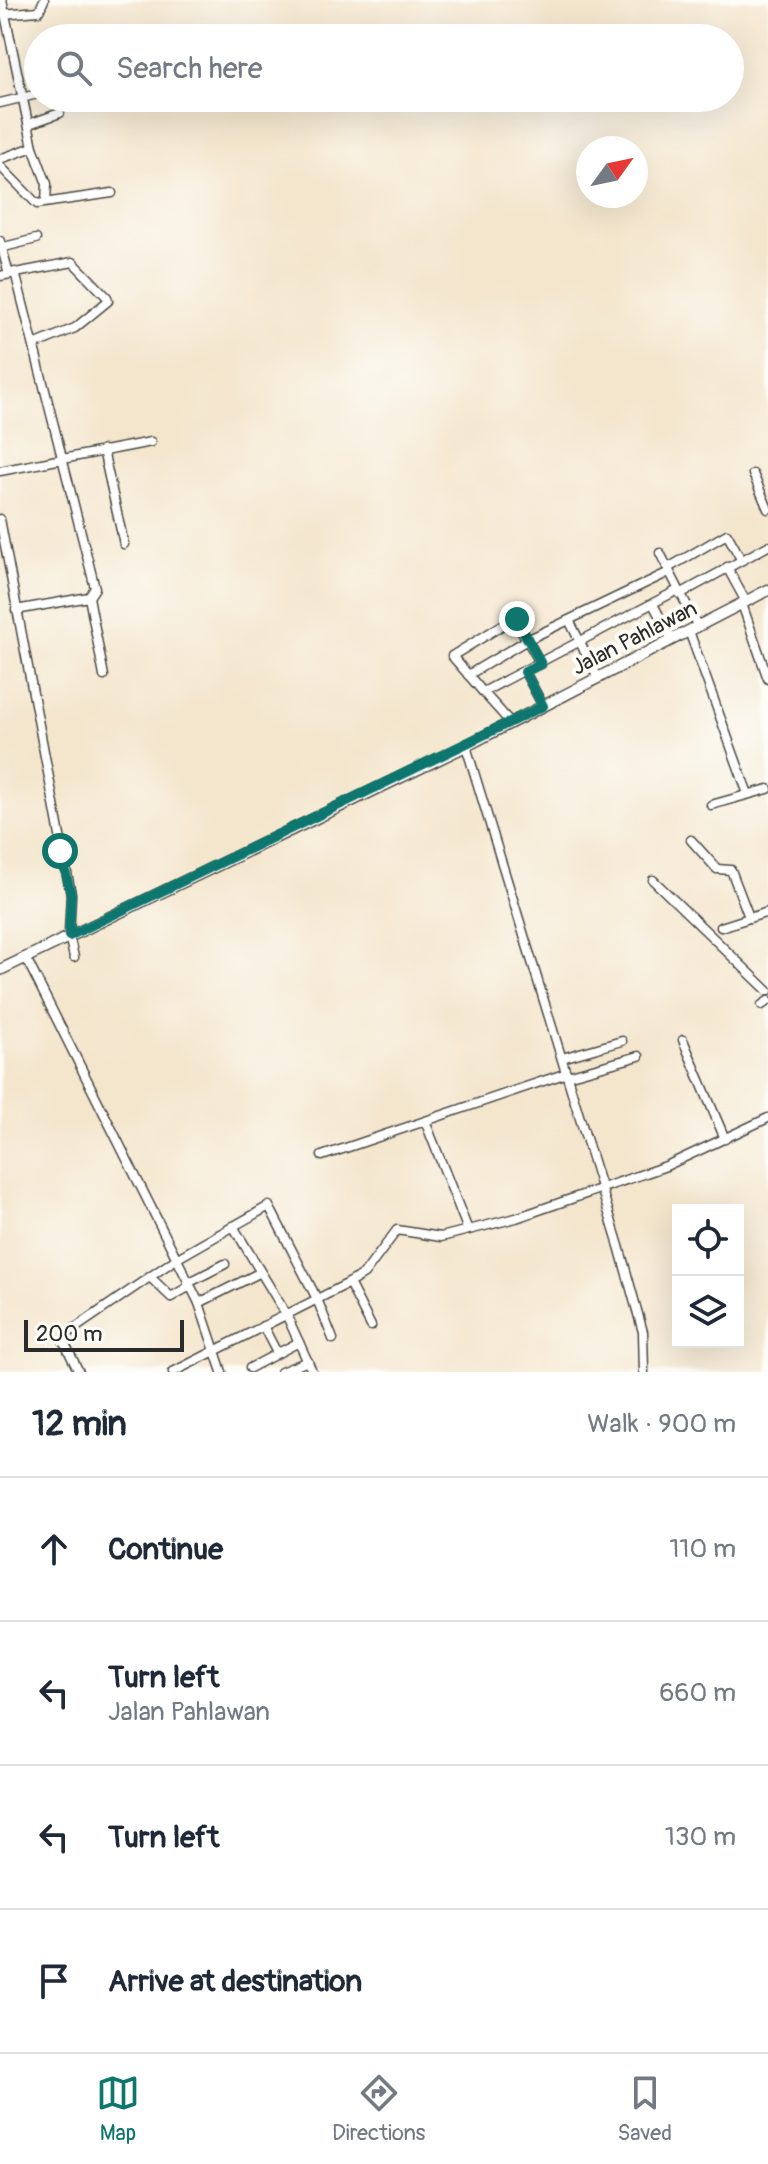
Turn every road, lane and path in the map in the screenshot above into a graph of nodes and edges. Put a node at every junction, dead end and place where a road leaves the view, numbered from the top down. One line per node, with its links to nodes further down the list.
1 (2, 0): 3 (street)
2 (44, 0): 3 (street)
3 (2, 14): 4 (street)
4 (22, 98): 5 (street); 6 (street)
5 (0, 103)
6 (24, 105)
7 (26, 112): 9 (street)
8 (60, 113): 9 (street)
9 (29, 124): 10 (street)
10 (33, 147): 11 (street); 14 (street)
11 (0, 159)
12 (0, 166): 14 (street)
13 (112, 193): 14 (street)
14 (46, 201)
15 (36, 239): 16 (street)
16 (1, 245): 17 (street)
17 (8, 274): 18 (street); 18 (street)
18 (34, 345): 21 (street)
19 (151, 442): 20 (street)
20 (103, 450): 21 (street); 26 (street)
21 (64, 457): 22 (street); 34 (street)
22 (0, 471)
23 (753, 474): 24 (street)
24 (768, 509)
25 (0, 519): 37 (street)
26 (124, 544)
27 (768, 546): 29 (street)
28 (660, 553): 31 (street)
29 (741, 559): 30 (street); 31 (street)
30 (727, 567): 33 (street); 35 (street)
31 (668, 570): 33 (street); 38 (street)
32 (768, 590): 35 (main road, Jalan Pahlawan)
33 (679, 592): 36 (street); 39 (street)
34 (89, 597): 37 (street); 47 (street)
35 (744, 603): 39 (main road, Jalan Pahlawan); 43 (street)
36 (653, 604): 41 (street); 42 (street)
37 (16, 610): 62 (street)
38 (569, 620): 40 (street); 42 (street)
39 (693, 629): 41 (main road, Jalan Pahlawan); 55 (street)
40 (527, 640): 44 (street); 46 (street); 46 (street)
41 (672, 640): 48 (main road, Jalan Pahlawan)
42 (580, 643): 44 (street); 48 (street)
43 (765, 663): 49 (street)
44 (541, 664): 45 (street)
45 (525, 672): 50 (street); 51 (street)
46 (468, 675): 50 (street)
47 (104, 676)
48 (598, 678): 51 (main road, Jalan Pahlawan)
49 (768, 679)
50 (483, 692): 52 (street)
51 (543, 706): 52 (main road, Jalan Pahlawan)
52 (510, 722): 53 (main road, Jalan Pahlawan)
53 (466, 746): 62 (main road, Jalan Pahlawan); 70 (street)
54 (768, 789): 55 (street)
55 (748, 794): 56 (street)
56 (711, 805)
57 (691, 840): 60 (street)
58 (653, 880): 66 (street)
59 (768, 912): 60 (street)
60 (749, 917): 61 (street)
61 (721, 927)
62 (69, 936): 63 (street); 64 (main road, Jalan Pahlawan)
63 (74, 957)
64 (26, 958): 65 (main road, Jalan Pahlawan); 79 (street)
65 (0, 970)
66 (768, 991)
67 (683, 1040): 74 (street)
68 (622, 1041): 70 (street)
69 (639, 1056): 71 (street)
70 (562, 1058): 71 (street)
71 (567, 1075): 73 (street); 76 (street)
72 (768, 1118): 74 (street)
73 (425, 1121): 75 (street); 78 (street)
74 (725, 1139): 76 (street)
75 (322, 1156)
76 (600, 1191): 78 (street); 104 (street)
77 (233, 1226): 79 (street); 81 (street); 85 (street)
78 (468, 1230): 83 (street)
79 (176, 1259): 82 (street); 84 (street)
80 (225, 1264): 84 (street)
81 (259, 1273): 86 (street); 87 (street)
82 (150, 1277): 84 (street); 99 (street)
83 (349, 1283): 85 (street); 89 (street)
84 (189, 1284): 86 (street)
85 (317, 1299): 87 (street); 90 (street)
86 (199, 1303): 93 (street)
87 (286, 1314): 88 (street); 91 (street)
88 (263, 1326): 93 (street); 94 (street)
89 (371, 1326)
90 (333, 1339)
91 (299, 1342): 92 (street); 95 (street)
92 (286, 1349): 94 (street); 96 (street)
93 (213, 1351): 100 (street); 101 (street)
94 (277, 1353): 97 (street)
95 (308, 1361): 96 (street); 98 (street)
96 (294, 1366): 103 (street)
97 (250, 1370): 102 (street)
98 (312, 1371)
99 (79, 1372)
100 (173, 1372)
101 (222, 1372)
102 (240, 1372)
103 (281, 1372)
104 (644, 1372)

